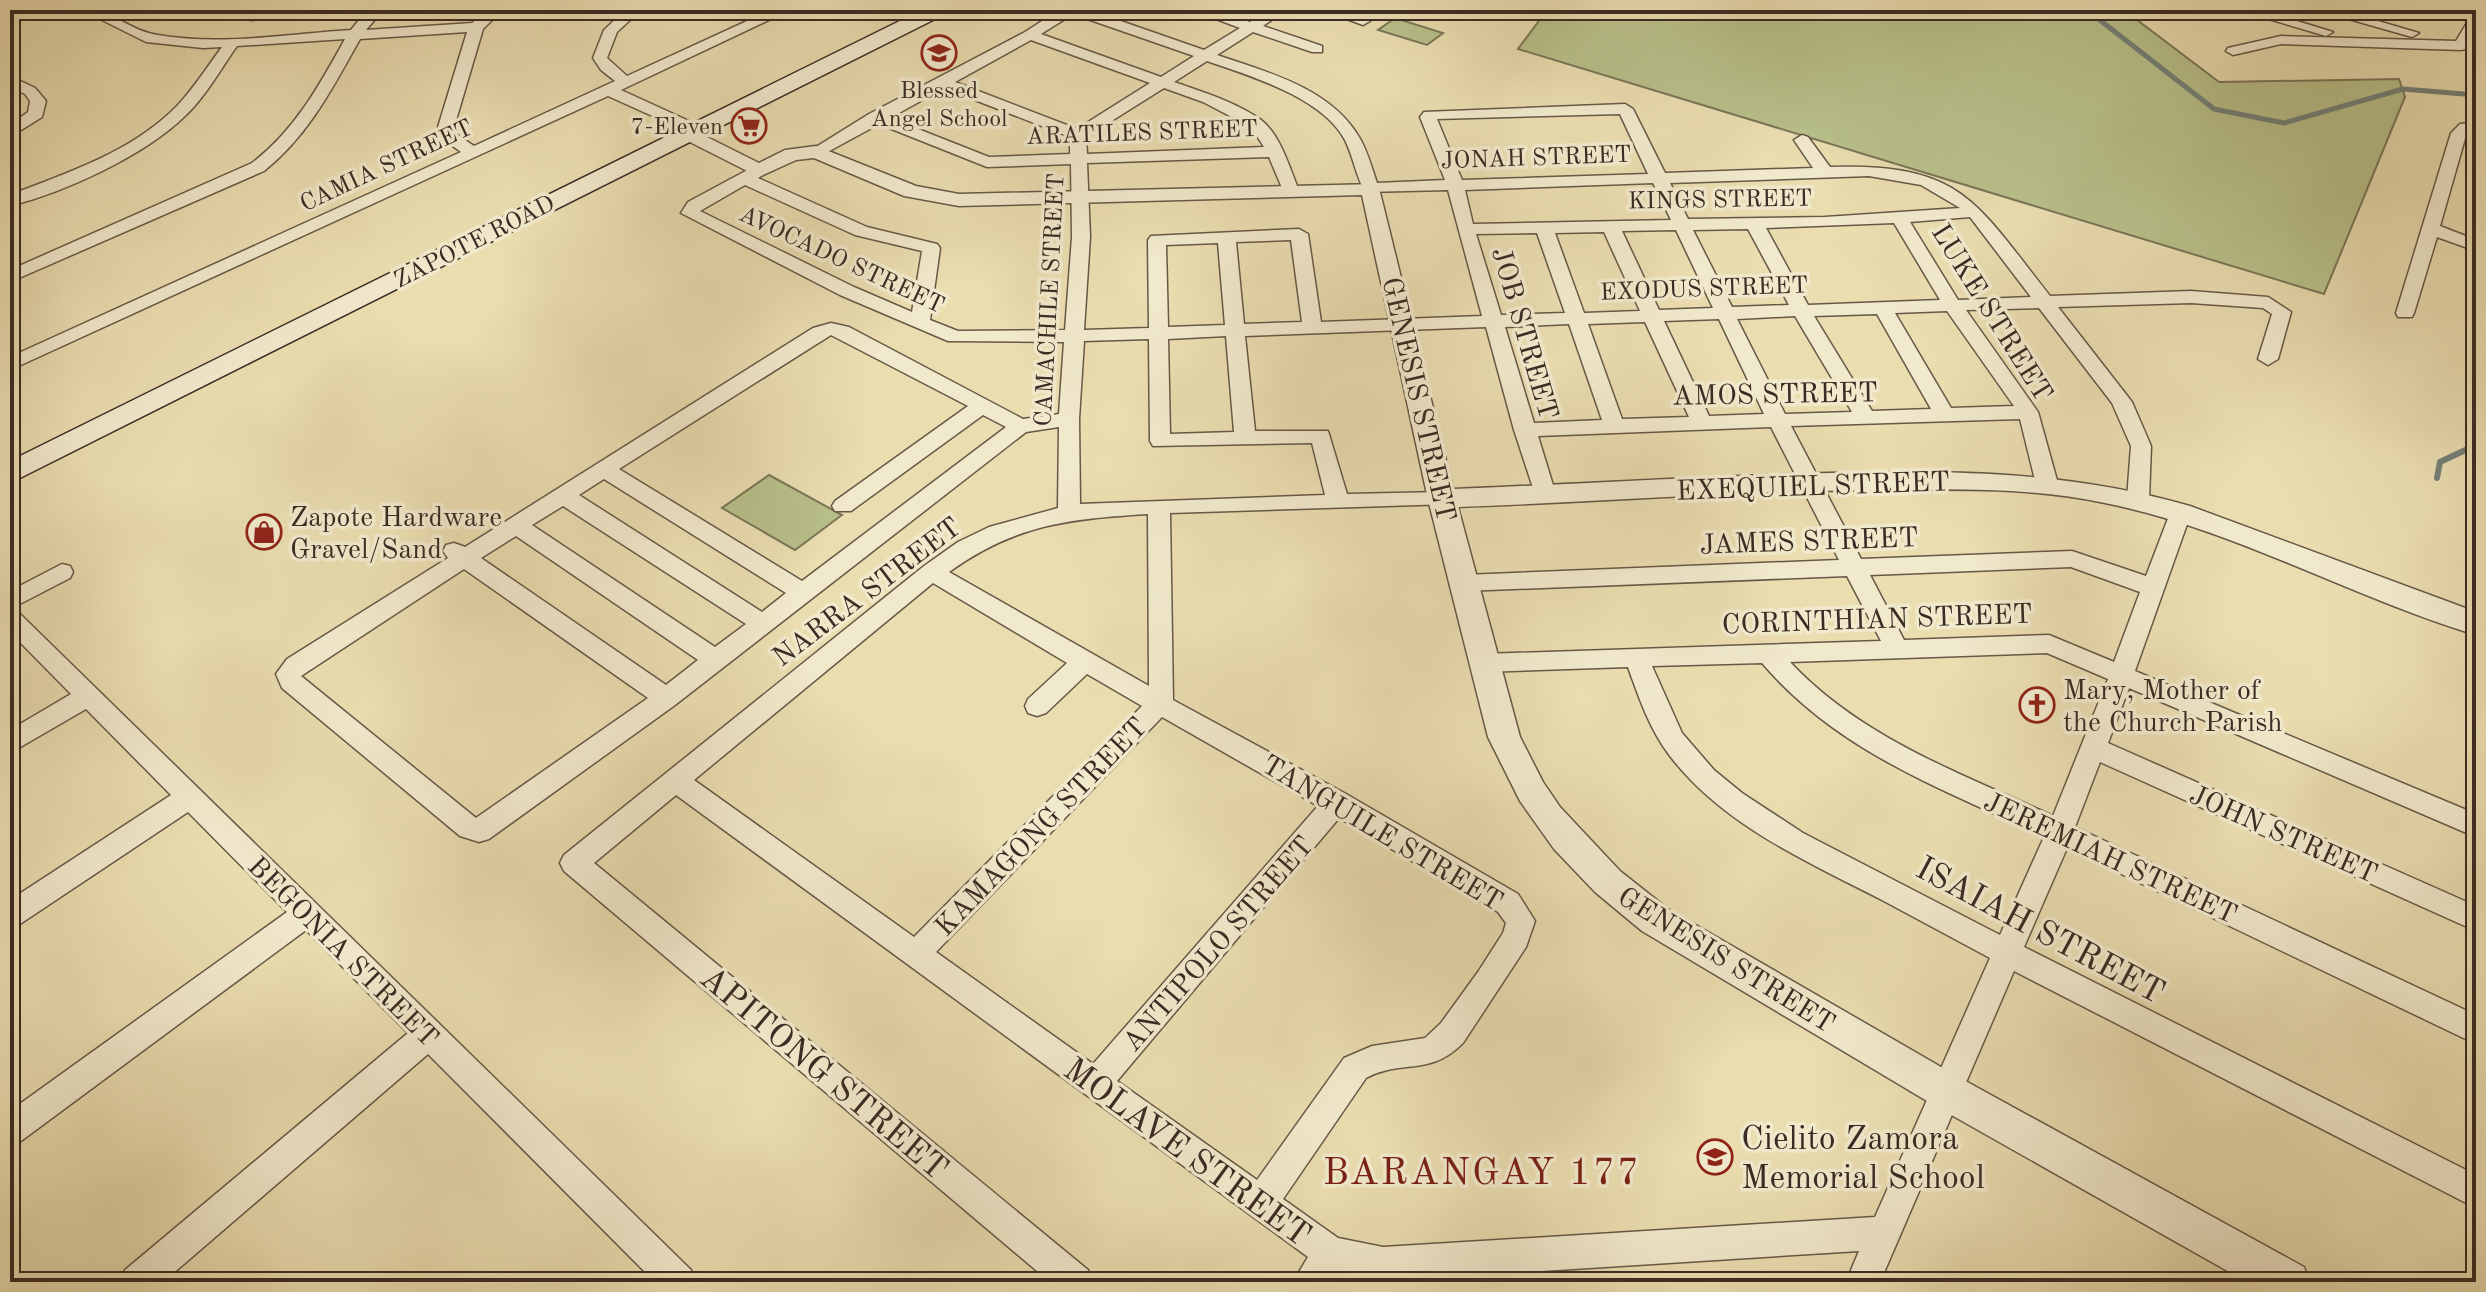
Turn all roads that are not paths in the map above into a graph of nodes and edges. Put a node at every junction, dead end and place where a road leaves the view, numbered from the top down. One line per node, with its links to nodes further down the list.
1 (89, 10): 24 (street)
2 (198, 10): 15 (street)
3 (311, 10): 15 (street)
4 (376, 10): 20 (street)
5 (495, 10): 18 (street)
6 (634, 10): 31 (street)
7 (783, 10): 31 (street, CAMIA STREET)
8 (938, 10): 38 (main road, ZAPOTE ROAD)
9 (1072, 10): 21 (street); 28 (street)
10 (1199, 10): 19 (street)
11 (1279, 10): 19 (street, CAMACHILE STREET)
12 (1329, 10): 17 (street)
13 (2245, 10): 22 (street)
14 (2324, 10): 25 (street)
15 (235, 15): 24 (street)
16 (2476, 19): 25 (street)
17 (1363, 21)
18 (476, 27): 20 (street); 41 (street)
19 (1252, 27): 26 (street); 28 (street, CAMACHILE STREET)
20 (356, 34): 23 (street); 63 (street)
21 (1030, 35): 32 (street); 33 (street)
22 (2359, 41): 25 (street); 27 (street)
23 (232, 43): 24 (street); 52 (street)
24 (203, 44)
25 (2461, 46): 29 (street)
26 (1317, 49)
27 (2233, 51)
28 (1207, 54): 33 (street, CAMACHILE STREET); 49 (street)
29 (2476, 59)
30 (10, 81): 37 (street)
31 (625, 82): 34 (street, CAMIA STREET)
32 (942, 82): 35 (street); 39 (street)
33 (1162, 83): 39 (street, CAMACHILE STREET); 43 (street)
34 (608, 90): 38 (street); 41 (street, CAMIA STREET)
35 (875, 117): 42 (street); 44 (street, ARATILES STREET)
36 (2476, 127): 59 (street)
37 (10, 132)
38 (692, 132): 46 (street); 93 (main road, ZAPOTE ROAD)
39 (1078, 135): 44 (street, CAMACHILE STREET)
40 (1802, 140): 45 (street)
41 (472, 152): 80 (street, CAMIA STREET)
42 (816, 152): 46 (street); 51 (street, JONAH STREET)
43 (1275, 152): 44 (street, ARATILES STREET); 50 (street)
44 (1081, 157): 51 (street, CAMACHILE STREET)
45 (1826, 174): 47 (street, JONAH STREET); 53 (street, JONAH STREET)
46 (752, 175): 74 (street); 74 (street, AVOCADO STREET)
47 (1661, 179): 48 (street, JONAH STREET); 48 (street, JOB STREET); 56 (street)
48 (1457, 186): 49 (street, JONAH STREET); 60 (street, JOB STREET)
49 (1371, 188): 50 (street, JONAH STREET); 73 (street, GENESIS STREET)
50 (1291, 191): 51 (street, JONAH STREET)
51 (1082, 197): 78 (street, CAMACHILE STREET)
52 (10, 201)
53 (1975, 212): 54 (street, KINGS STREET); 64 (street, JONAH STREET)
54 (1900, 219): 55 (street, KINGS STREET); 65 (street, LUKE STREET)
55 (1754, 223): 56 (street, KINGS STREET); 67 (street)
56 (1681, 224): 57 (street, KINGS STREET); 68 (street)
57 (1610, 225): 58 (street, KINGS STREET); 70 (street)
58 (1544, 227): 60 (street, KINGS STREET); 71 (street)
59 (2429, 228): 62 (street); 69 (street)
60 (1466, 229): 72 (street, JOB STREET)
61 (1227, 239): 75 (street); 76 (street); 77 (street)
62 (2476, 246)
63 (10, 277)
64 (2045, 303): 65 (street, EXODUS STREET); 79 (street, EXODUS STREET); 99 (street, JONAH STREET)
65 (1953, 306): 66 (street, EXODUS STREET); 82 (street, LUKE STREET)
66 (1883, 308): 67 (street, EXODUS STREET); 83 (street)
67 (1801, 310): 68 (street, EXODUS STREET); 85 (street)
68 (1727, 313): 70 (street, EXODUS STREET); 87 (street)
69 (2405, 313)
70 (1651, 317): 71 (street, EXODUS STREET); 86 (street)
71 (1577, 319): 72 (street, EXODUS STREET); 88 (street)
72 (1495, 321): 73 (street, EXODUS STREET); 90 (street, JOB STREET)
73 (1403, 323): 75 (street, EXODUS STREET); 98 (street, GENESIS STREET)
74 (920, 324): 78 (street, AVOCADO STREET)
75 (1312, 326): 76 (street, EXODUS STREET)
76 (1234, 329): 77 (street, EXODUS STREET); 91 (street)
77 (1157, 332): 78 (street, EXODUS STREET); 91 (street)
78 (1076, 336): 84 (street, CAMACHILE STREET)
79 (2268, 359)
80 (10, 364)
81 (982, 406): 89 (street); 92 (street); 101 (street)
82 (2028, 412): 83 (street, AMOS STREET); 95 (street, LUKE STREET)
83 (1945, 416): 85 (street, AMOS STREET)
84 (1069, 419): 89 (street); 103 (street, CAMACHILE STREET)
85 (1867, 419): 87 (street, AMOS STREET)
86 (1701, 421): 87 (street, AMOS STREET); 88 (street, AMOS STREET)
87 (1778, 421): 94 (street)
88 (1614, 425): 90 (street, AMOS STREET)
89 (1020, 426): 112 (street)
90 (1524, 430): 97 (street, JOB STREET)
91 (1245, 439): 100 (street)
92 (603, 469): 96 (street); 112 (street)
93 (10, 473)
94 (1810, 482): 95 (street, EXEQUIEL STREET); 97 (street, EXEQUIEL STREET); 107 (street)
95 (2047, 484): 99 (street, EXEQUIEL STREET)
96 (562, 495): 105 (street); 115 (street)
97 (1545, 495): 98 (street, EXEQUIEL STREET)
98 (1442, 499): 100 (street, NARRA STREET); 110 (street, GENESIS STREET)
99 (2138, 499): 104 (street, EXEQUIEL STREET)
100 (1338, 502): 102 (street, NARRA STREET)
101 (843, 506)
102 (1159, 506): 103 (street, NARRA STREET); 126 (street, KAMAGONG STREET)
103 (1069, 512): 109 (street, NARRA STREET)
104 (2180, 513): 111 (street); 116 (street, EXEQUIEL STREET)
105 (516, 525): 106 (street); 119 (street)
106 (458, 553): 125 (street); 125 (street)
107 (1857, 568): 110 (street, JAMES STREET); 111 (street, JAMES STREET); 117 (street)
108 (62, 572): 113 (street)
109 (932, 572): 121 (street, TANGUILE STREET); 130 (street, NARRA STREET)
110 (1464, 583): 122 (street, GENESIS STREET)
111 (2152, 587): 123 (street)
112 (802, 592): 115 (street)
113 (10, 601)
114 (10, 618): 124 (street, BEGONIA STREET)
115 (762, 623): 119 (street)
116 (2476, 624)
117 (1898, 651): 118 (street, CORINTHIAN STREET); 123 (street, CORINTHIAN STREET)
118 (1768, 653): 120 (street, CORINTHIAN STREET); 134 (street, JEREMIAH STREET)
119 (715, 659): 125 (street)
120 (1637, 659): 122 (street, CORINTHIAN STREET); 140 (street, ISAIAH STREET)
121 (1086, 660): 126 (street, TANGUILE STREET); 127 (street)
122 (1483, 663): 144 (street, GENESIS STREET)
123 (2122, 674): 129 (street); 133 (street, CORINTHIAN STREET)
124 (88, 696): 128 (street); 131 (street, BEGONIA STREET)
125 (666, 698)
126 (1161, 702): 132 (street, TANGUILE STREET); 139 (street, KAMAGONG STREET)
127 (1037, 706)
128 (10, 743)
129 (2092, 747): 134 (street); 138 (street, JOHN STREET)
130 (674, 780): 135 (street, NARRA STREET); 139 (street, MOLAVE STREET)
131 (189, 797): 136 (street, BEGONIA STREET); 137 (street)
132 (1337, 802): 143 (street, ANTIPOLO STREET); 147 (street, TANGUILE STREET)
133 (2476, 826)
134 (2059, 834): 140 (street); 141 (street, JEREMIAH STREET)
135 (574, 863): 152 (street, APITONG STREET)
136 (306, 914): 142 (street, BEGONIA STREET); 145 (street)
137 (10, 915)
138 (2476, 919)
139 (917, 953): 143 (street, MOLAVE STREET)
140 (2007, 953): 144 (street); 146 (street, ISAIAH STREET)
141 (2476, 1030)
142 (428, 1035): 150 (street, BEGONIA STREET); 151 (street)
143 (1096, 1083): 147 (street, MOLAVE STREET)
144 (1946, 1091): 148 (street); 155 (street, GENESIS STREET)
145 (10, 1130)
146 (2476, 1192)
147 (1261, 1202): 149 (street, MOLAVE STREET)
148 (1883, 1233): 149 (street, MOLAVE STREET); 154 (street)
149 (1331, 1253): 153 (street)
150 (668, 1278)
151 (137, 1282)
152 (1076, 1282)
153 (1310, 1282)
154 (1863, 1282)
155 (2289, 1282)

